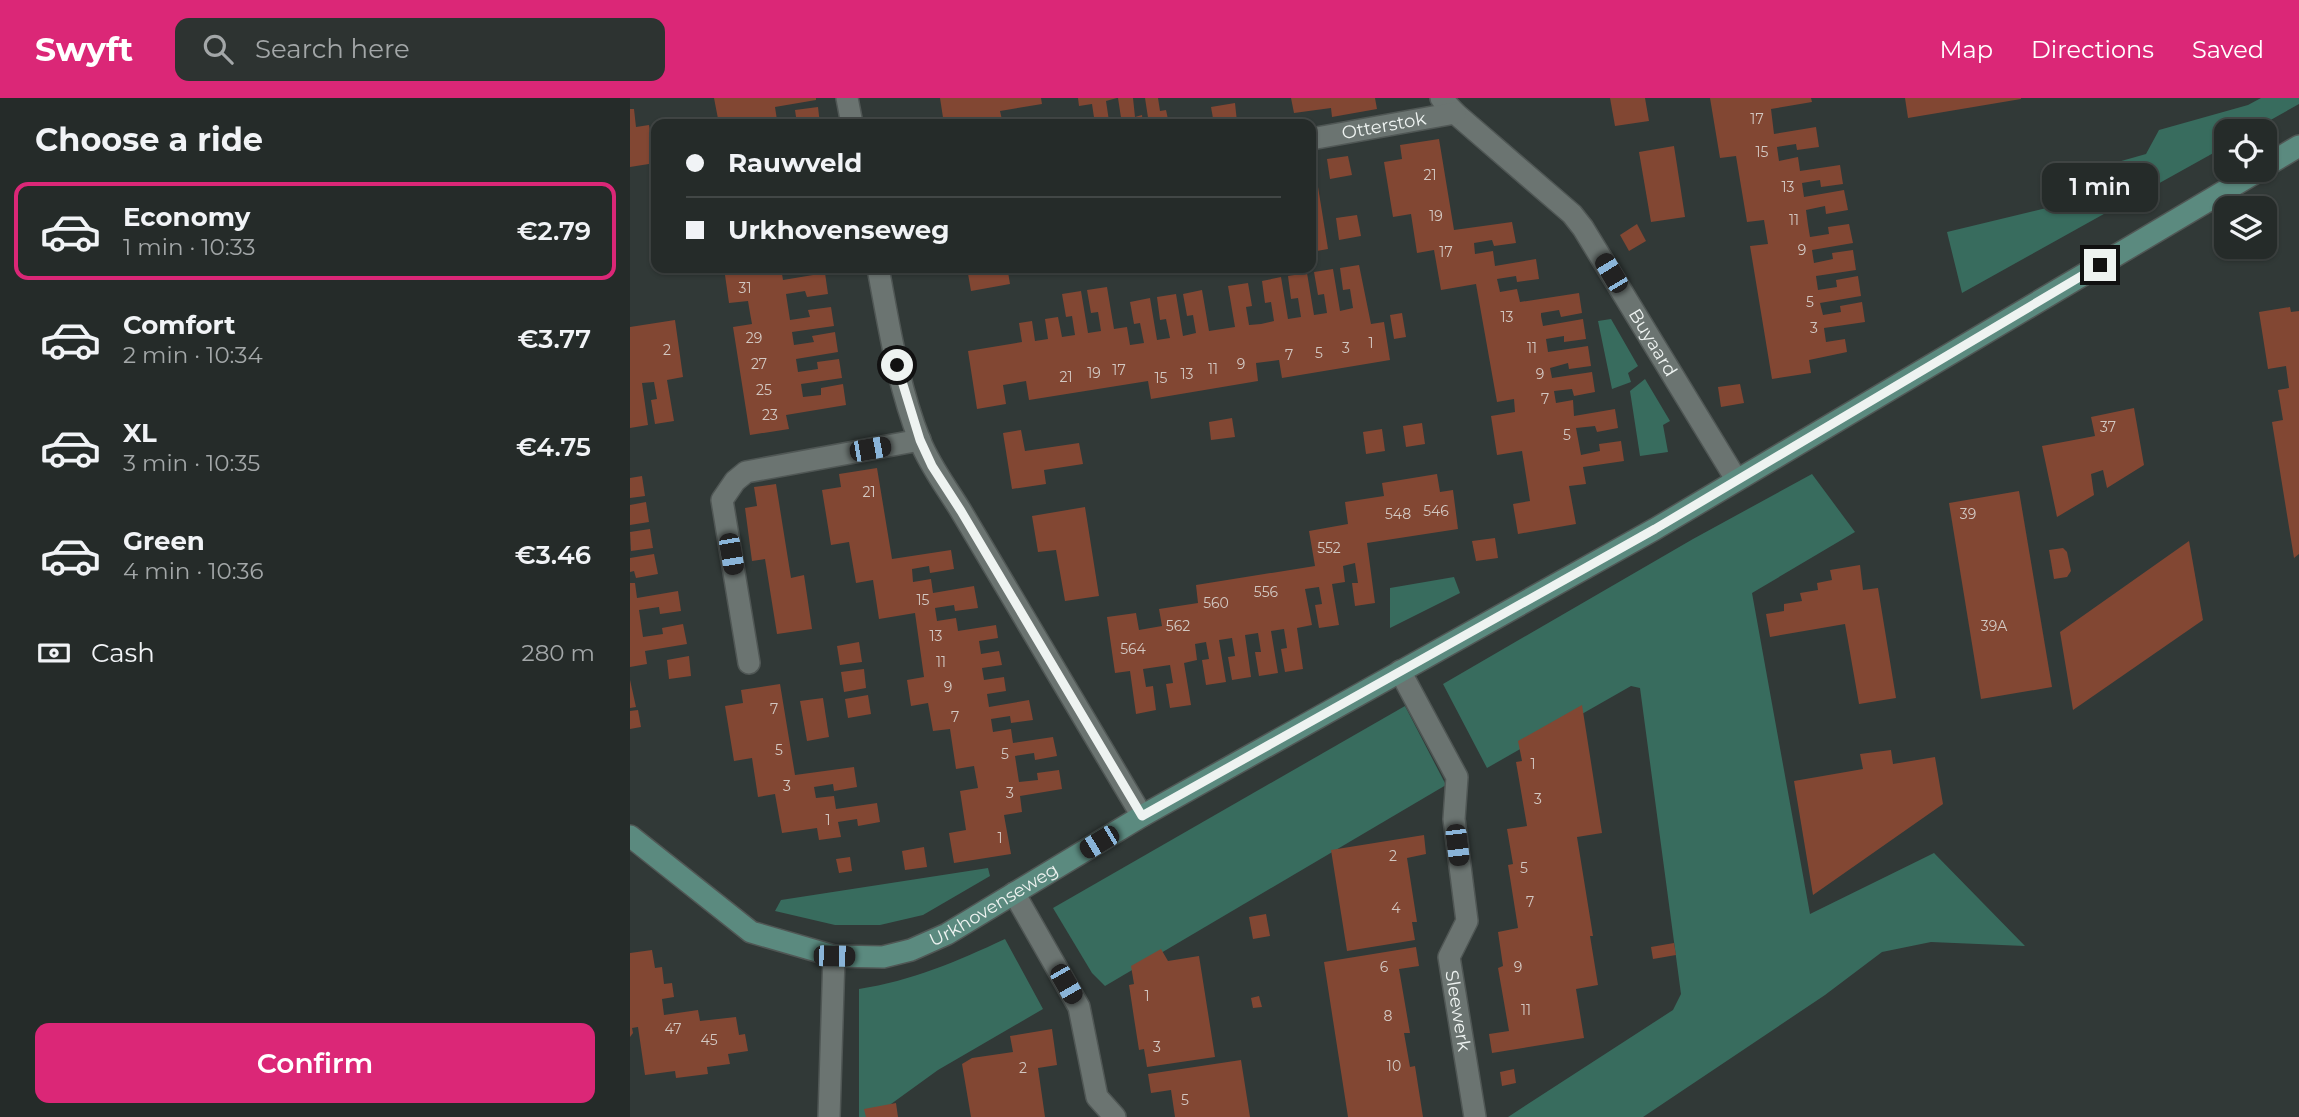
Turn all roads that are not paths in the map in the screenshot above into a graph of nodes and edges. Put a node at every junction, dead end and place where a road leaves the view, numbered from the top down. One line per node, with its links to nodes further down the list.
1 (847, 98): 3 (street)
2 (1448, 105): 4 (street, Otterstok); 10 (street, Buyaard)
3 (851, 119)
4 (1316, 138)
5 (2299, 146): 6 (street, Urkhovenseweg)
6 (2277, 160)
7 (2240, 182): 10 (street, Urkhovenseweg)
8 (879, 273): 9 (street)
9 (920, 440): 11 (street); 13 (street)
10 (1736, 479): 12 (street, Urkhovenseweg)
11 (749, 663)
12 (1400, 671): 13 (street, Urkhovenseweg); 19 (street, Sleewerk)
13 (1142, 816): 15 (street, Urkhovenseweg)
14 (630, 836): 16 (street, Urkhovenseweg)
15 (1014, 893): 16 (street, Urkhovenseweg); 18 (street)
16 (834, 956): 17 (street)
17 (829, 1117)
18 (1115, 1117)
19 (1475, 1117)

